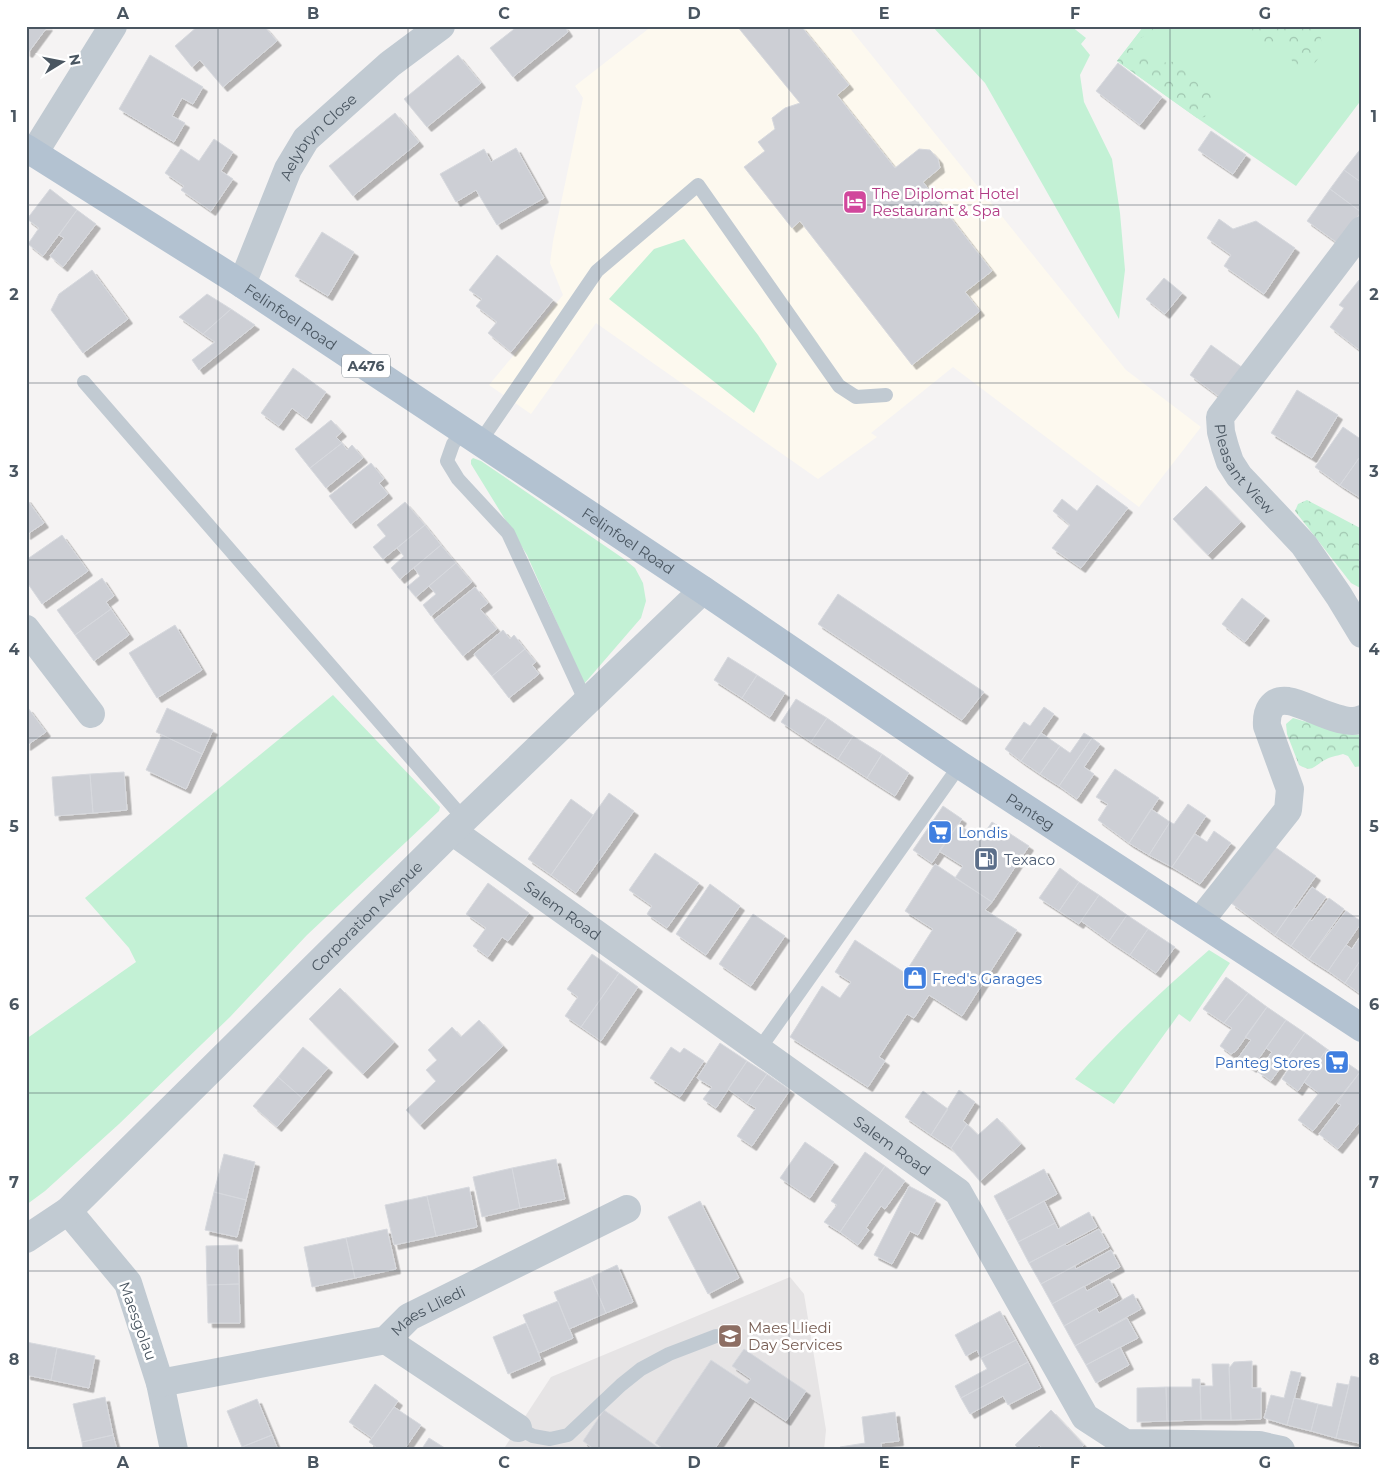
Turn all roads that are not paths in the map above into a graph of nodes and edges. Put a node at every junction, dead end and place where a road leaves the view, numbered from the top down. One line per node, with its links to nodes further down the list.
1 (113, 26): 3 (street)
2 (441, 26): 5 (street, Aelybryn Close)
3 (30, 150): 5 (main road, Felinfoel Road / A476)
4 (1362, 230): 11 (street, Pleasant View)
5 (242, 284): 8 (main road, Felinfoel Road / A476)
6 (84, 382): 16 (lane)
7 (886, 395): 8 (lane)
8 (471, 436): 9 (main road, Felinfoel Road / A476); 12 (lane)
9 (703, 590): 12 (street, Corporation Avenue); 15 (main road, Panteg / A476)
10 (26, 629): 13 (street)
11 (1362, 634)
12 (586, 702): 16 (street, Corporation Avenue)
13 (90, 714)
14 (1362, 719): 17 (street)
15 (960, 765): 17 (main road, Panteg / A476); 19 (lane)
16 (458, 825): 19 (street, Salem Road); 21 (street, Corporation Avenue)
17 (1200, 921): 18 (main road, Panteg / A476)
18 (1362, 1028)
19 (758, 1051): 27 (street, Salem Road)
20 (627, 1210): 24 (street, Maes Lliedi)
21 (68, 1211): 22 (street, Corporation Avenue); 25 (street, Maesgolau)
22 (26, 1239)
23 (716, 1336): 26 (lane)
24 (386, 1340): 25 (street, Maes Lliedi); 26 (street)
25 (160, 1383): 28 (street, Maesgolau)
26 (518, 1428)
27 (1177, 1448): 29 (street, Salem Road)
28 (174, 1450)
29 (1281, 1450)

